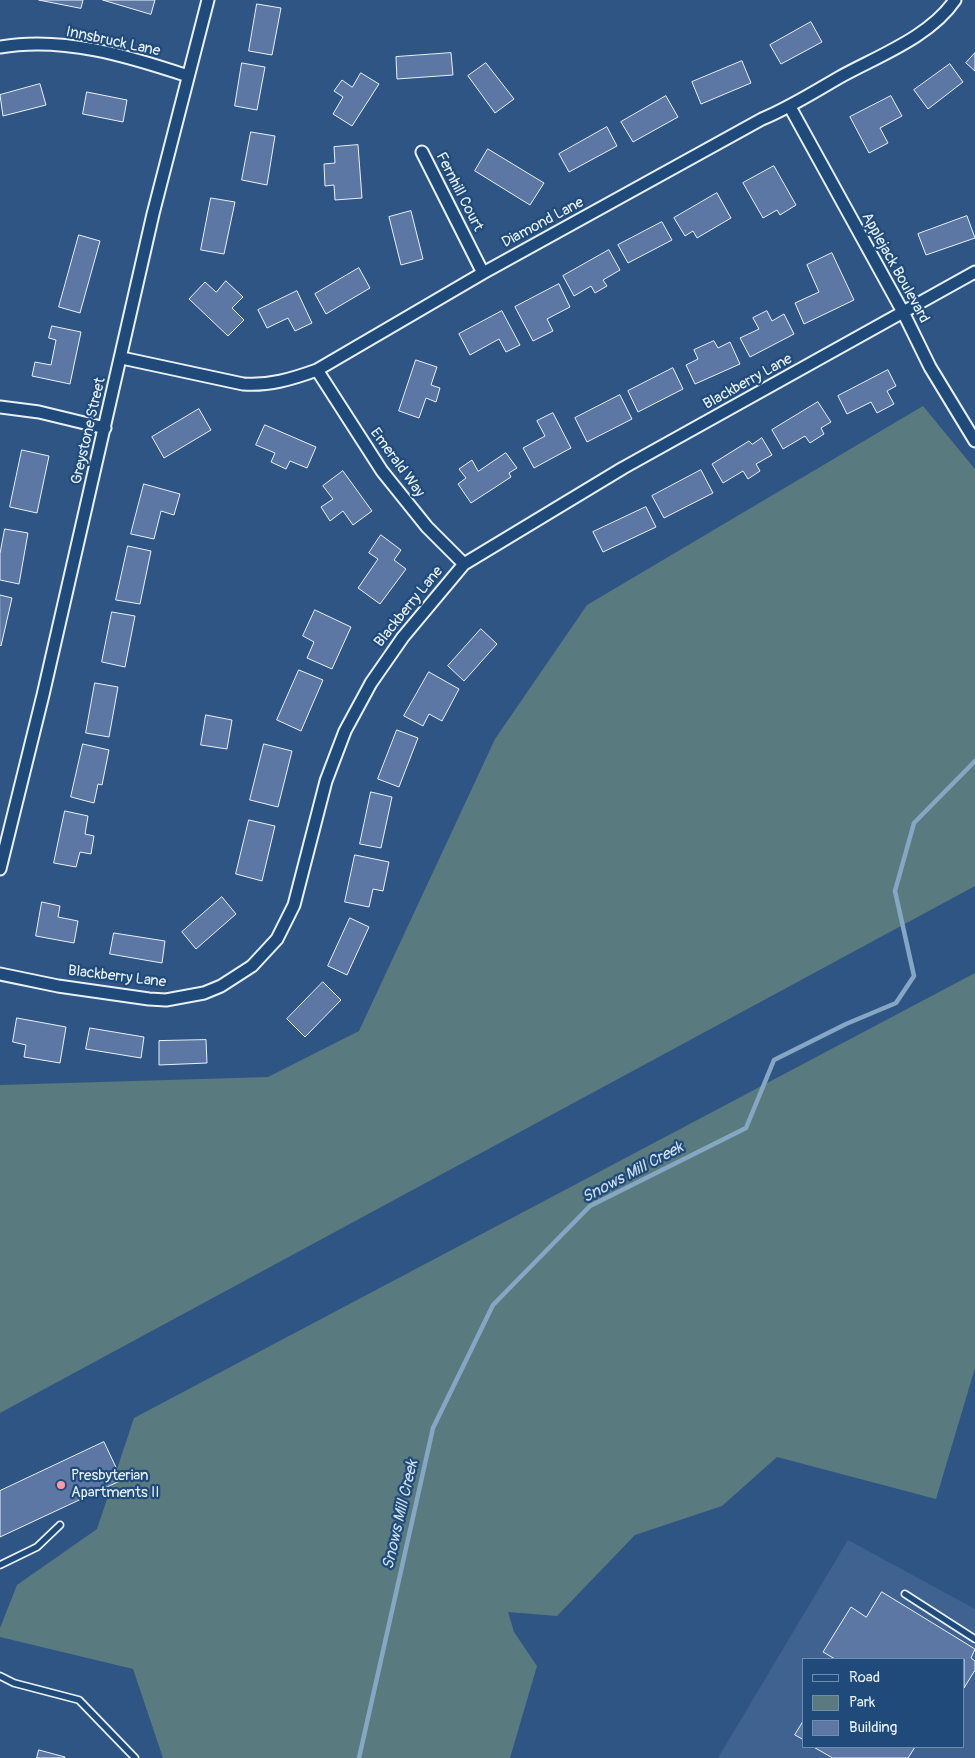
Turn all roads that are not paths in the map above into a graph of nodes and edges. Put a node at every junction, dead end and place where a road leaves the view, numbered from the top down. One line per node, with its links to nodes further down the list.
1 (208, 0): 4 (street, Greystone Street)
2 (955, 0): 5 (street, Diamond Lane)
3 (0, 47): 4 (street, Innsbruck Lane)
4 (188, 76): 10 (street, Greystone Street)
5 (790, 107): 8 (street, Diamond Lane); 9 (street, Applejack Boulevard)
6 (422, 152): 8 (street, Fernhill Court)
7 (975, 272): 9 (street, Blackberry Lane)
8 (483, 273): 11 (street, Diamond Lane)
9 (903, 312): 14 (street, Applejack Boulevard); 15 (street, Blackberry Lane)
10 (122, 358): 11 (street, Diamond Lane); 13 (street, Greystone Street)
11 (317, 370): 15 (street, Emerald Way)
12 (0, 407): 13 (street)
13 (105, 428): 16 (street, Greystone Street)
14 (975, 442)
15 (464, 564): 17 (street, Blackberry Lane)
16 (0, 869)
17 (0, 974)
18 (60, 1525): 19 (lane)
19 (0, 1565)
20 (906, 1594): 21 (lane)
21 (975, 1639)
22 (0, 1676): 23 (lane)
23 (135, 1758)

